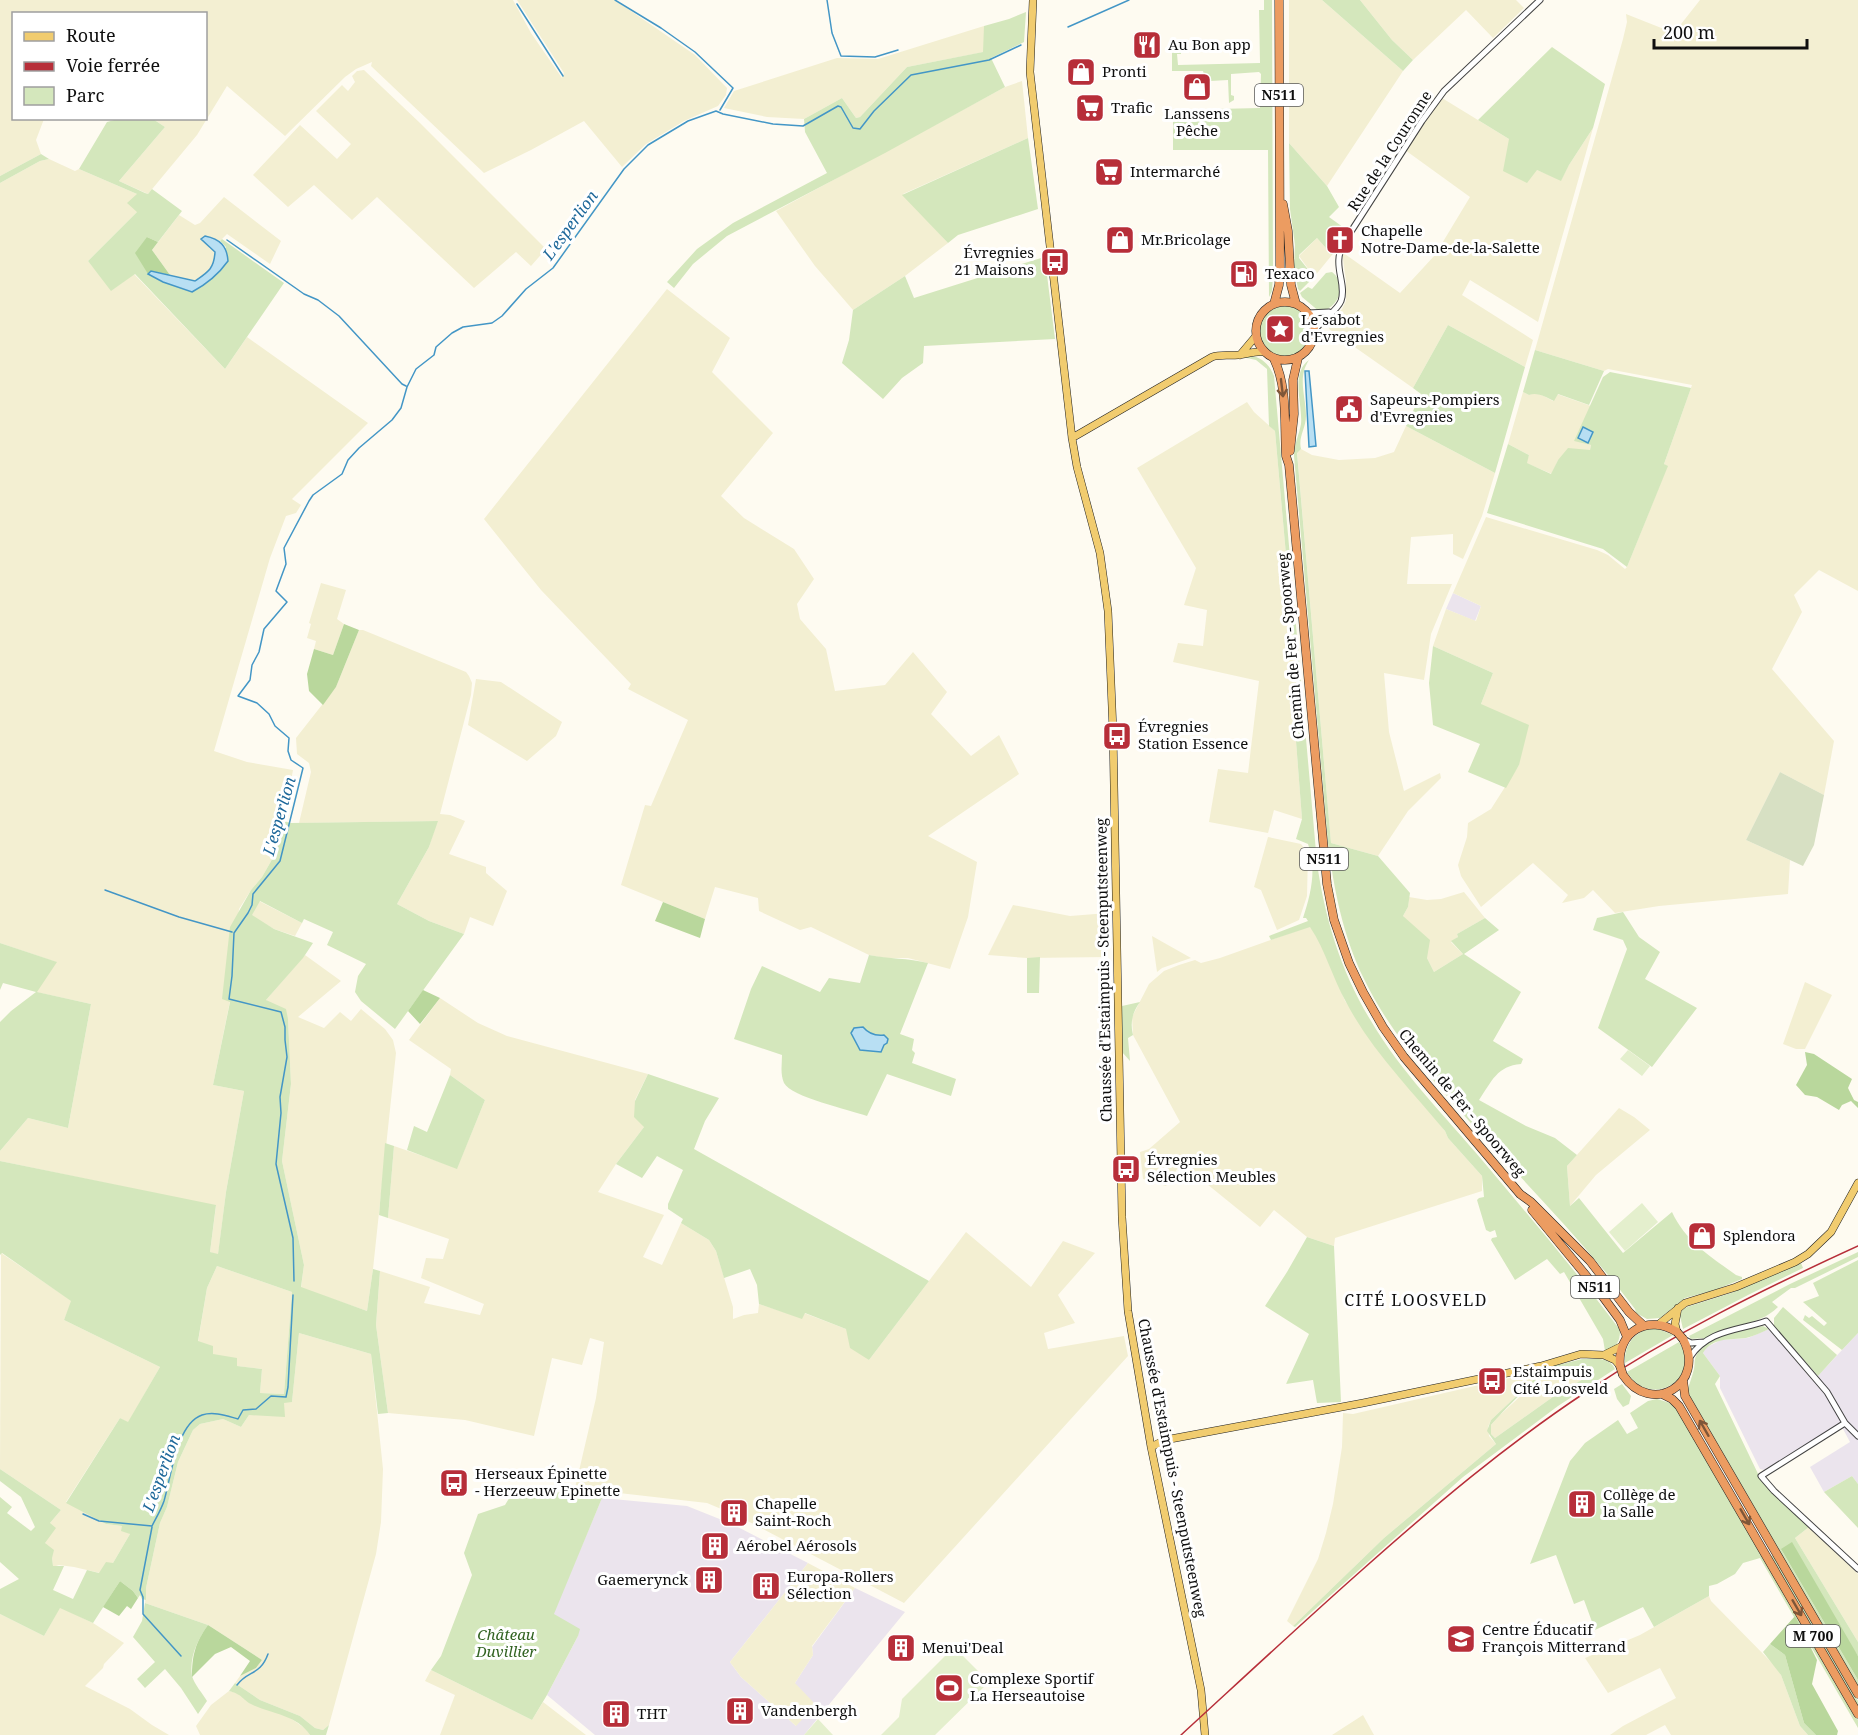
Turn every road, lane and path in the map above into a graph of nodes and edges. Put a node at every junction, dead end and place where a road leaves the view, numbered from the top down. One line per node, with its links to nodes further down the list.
1 (1033, 0): 15 (main road, Chaussée d'Estaimpuis - Steenputsteenweg)
2 (1279, 0): 4 (highway, N511)
3 (1540, 0): 7 (street, Rue de la Couronne)
4 (1280, 191): 5 (highway, N511); 6 (highway, N511)
5 (1274, 304): 6 (highway); 10 (highway, N511)
6 (1296, 304): 8 (highway)
7 (1331, 312): 8 (street); 9 (street, Rue de la Couronne)
8 (1308, 313): 9 (highway)
9 (1315, 330): 13 (highway, Chemin de Fer - Spoorweg / N511)
10 (1256, 336): 11 (highway); 12 (main road)
11 (1264, 352): 12 (main road); 14 (highway)
12 (1240, 355): 15 (main road)
13 (1298, 358): 14 (highway); 16 (highway, Chemin de Fer - Spoorweg / N511)
14 (1274, 359): 16 (highway, Chemin de Fer - Spoorweg / N511, one-way to 16)
15 (1072, 438): 33 (main road, Chaussée d'Estaimpuis - Steenputsteenweg)
16 (1289, 465): 18 (highway, Chemin de Fer - Spoorweg / N511)
17 (1858, 1183): 19 (main road)
18 (1520, 1194): 21 (highway, Chemin de Fer - Spoorweg / N511); 23 (highway, N511)
19 (1678, 1308): 20 (main road); 22 (main road)
20 (1659, 1324): 21 (highway); 22 (highway)
21 (1644, 1326): 23 (highway)
22 (1680, 1336): 24 (street); 27 (highway)
23 (1627, 1337): 25 (highway)
24 (1706, 1341): 27 (street); 31 (street)
25 (1622, 1346): 26 (main road); 28 (highway)
26 (1604, 1355): 28 (main road); 33 (main road)
27 (1690, 1357): 29 (highway)
28 (1620, 1366): 30 (highway, bridge)
29 (1683, 1380): 30 (highway); 35 (highway, M 700, one-way to 29)
30 (1662, 1394): 36 (highway, M 700, one-way to 36)
31 (1845, 1423): 32 (street); 34 (street)
32 (1858, 1436)
33 (1151, 1447): 37 (main road, Chaussée d'Estaimpuis - Steenputsteenweg)
34 (1858, 1569)
35 (1858, 1694)
36 (1858, 1714)
37 (1205, 1735)

